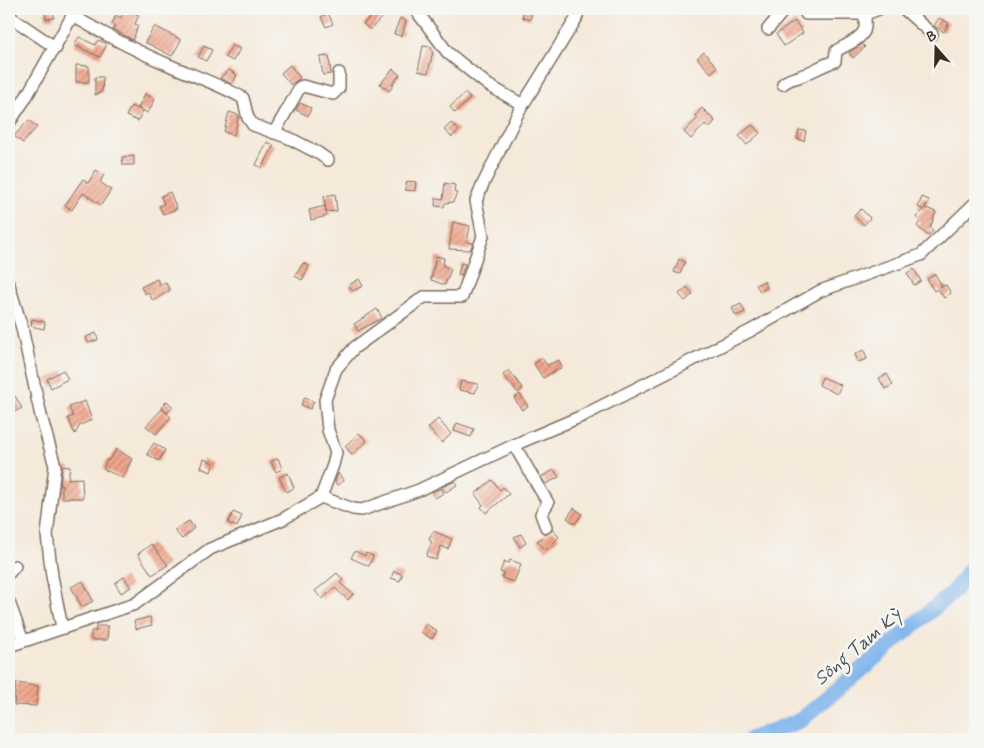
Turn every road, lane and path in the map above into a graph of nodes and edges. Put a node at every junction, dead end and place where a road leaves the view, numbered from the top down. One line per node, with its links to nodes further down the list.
1 (415, 9): 15 (street)
2 (579, 9): 15 (street)
3 (785, 9): 10 (street)
4 (879, 9): 8 (street)
5 (904, 9): 11 (street)
6 (75, 12): 12 (street); 17 (street)
7 (806, 14): 8 (street)
8 (865, 14): 14 (street)
9 (9, 16): 12 (street)
10 (768, 29)
11 (932, 34)
12 (56, 48): 16 (street)
13 (339, 73): 17 (street)
14 (784, 84)
15 (523, 105): 22 (street)
16 (9, 123)
17 (274, 133): 18 (street)
18 (328, 160)
19 (975, 203): 21 (street)
20 (9, 285): 25 (street)
21 (514, 445): 22 (street); 23 (street)
22 (321, 498): 25 (street)
23 (546, 527)
24 (9, 602): 26 (street)
25 (62, 628): 26 (street)
26 (23, 641): 27 (street)
27 (9, 646)

